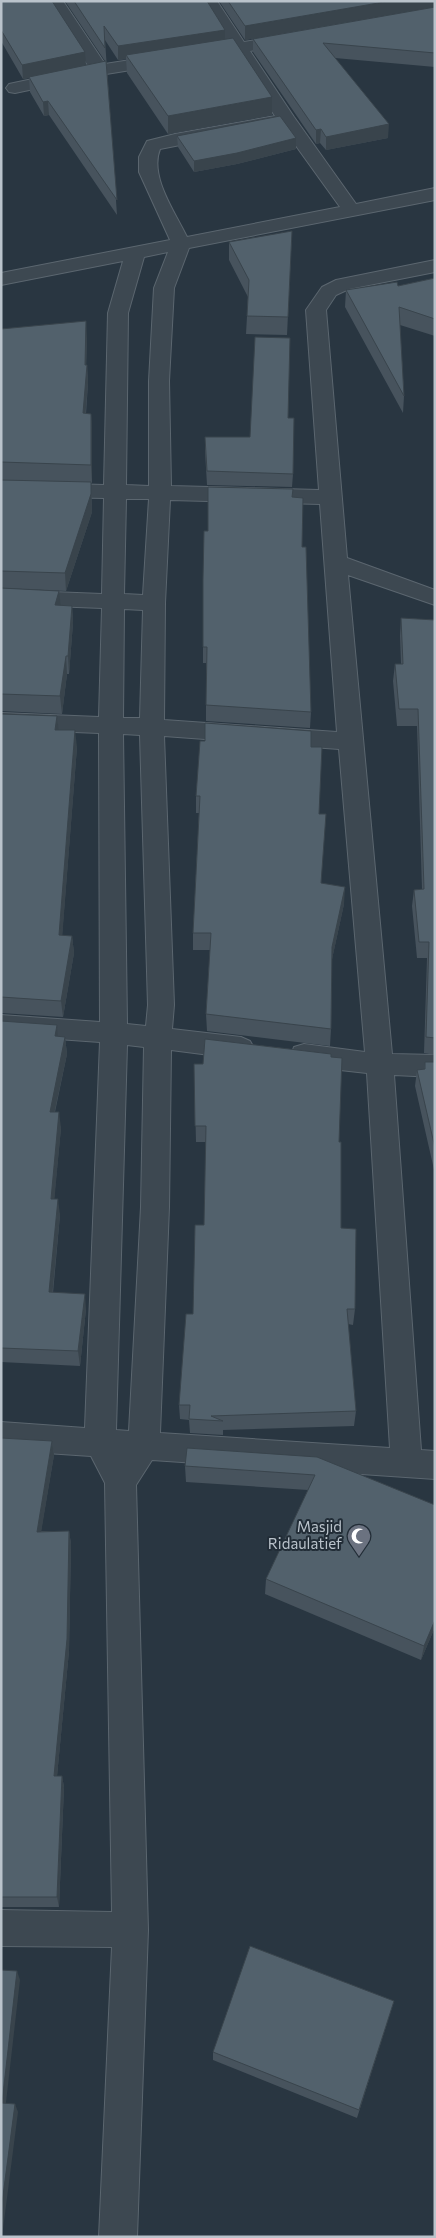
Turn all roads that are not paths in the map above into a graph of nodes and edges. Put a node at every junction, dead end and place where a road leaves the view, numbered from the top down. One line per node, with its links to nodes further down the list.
1 (54, 1): 5 (street)
2 (208, 1): 4 (street)
3 (306, 36): 4 (street)
4 (240, 48): 5 (street); 7 (street)
5 (100, 70): 6 (street)
6 (15, 88)
7 (286, 119): 9 (street); 10 (street)
8 (435, 194): 9 (street)
9 (352, 211): 10 (street)
10 (182, 243): 11 (street); 16 (street)
11 (135, 254): 13 (street); 15 (street)
12 (435, 266): 17 (street)
13 (1, 279)
14 (1, 489): 15 (street)
15 (115, 492): 16 (street); 21 (street)
16 (160, 493): 17 (street); 22 (street)
17 (332, 497): 18 (street)
18 (335, 562): 20 (street); 26 (street)
19 (1, 597): 21 (street)
20 (435, 598)
21 (113, 601): 22 (street); 24 (street)
22 (154, 603): 25 (street)
23 (1, 721): 24 (street)
24 (111, 726): 25 (street); 28 (street)
25 (152, 727): 26 (street); 29 (street)
26 (350, 741): 30 (street)
27 (1, 1025): 28 (street)
28 (114, 1033): 29 (street); 33 (street)
29 (158, 1038): 30 (street); 34 (street)
30 (380, 1064): 31 (street); 35 (street)
31 (435, 1066)
32 (1, 1436): 33 (street)
33 (100, 1442): 34 (street); 36 (street)
34 (144, 1445): 35 (street); 36 (street)
35 (420, 1464)
36 (120, 1482): 38 (street)
37 (1, 1928): 38 (street)
38 (130, 1930): 39 (street)
39 (118, 2237)

